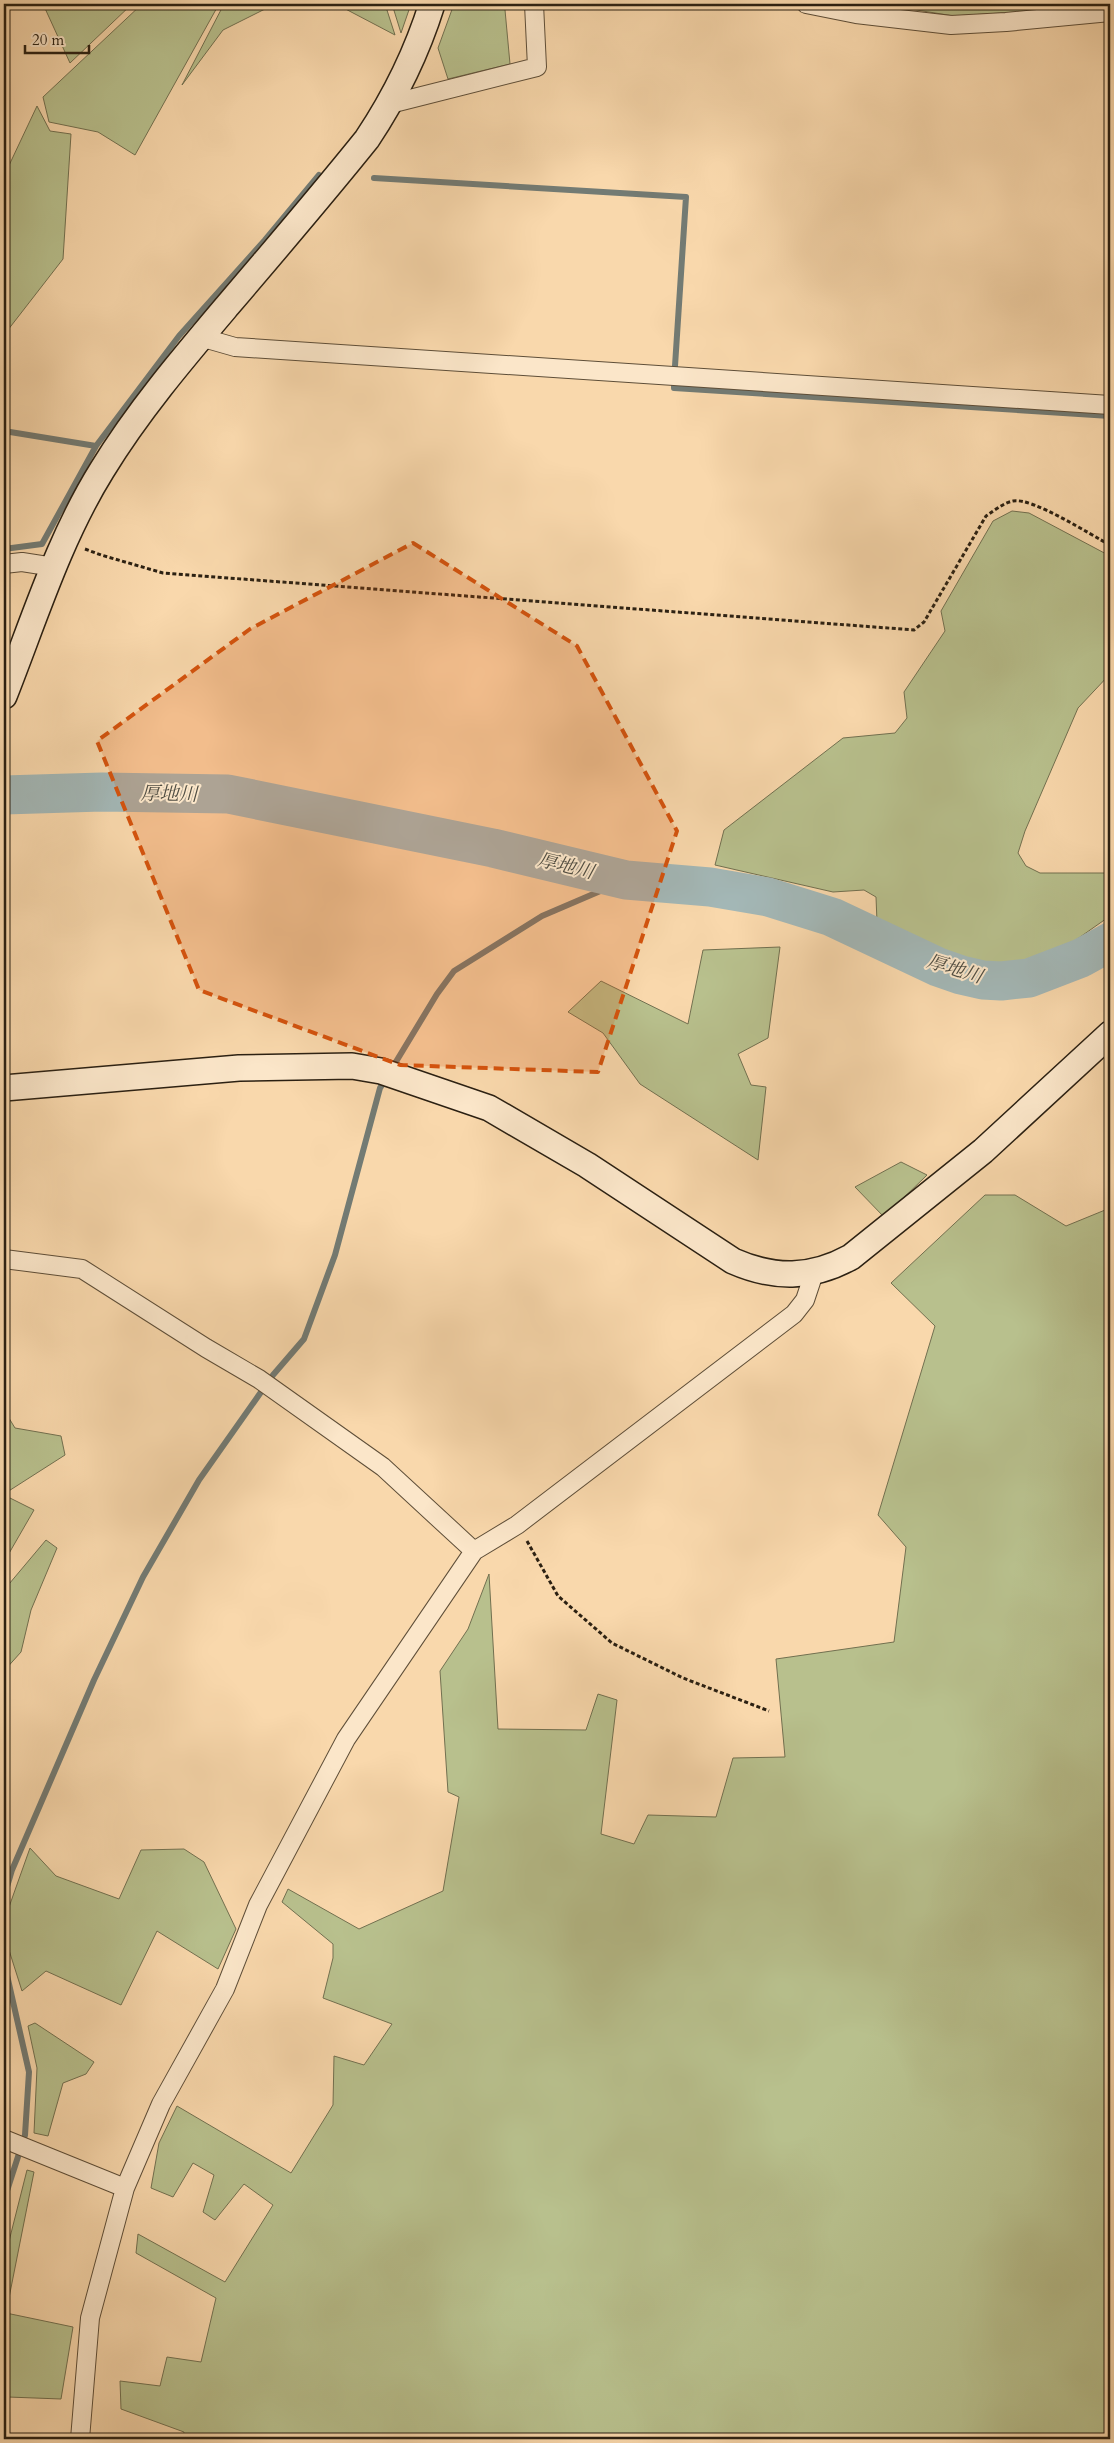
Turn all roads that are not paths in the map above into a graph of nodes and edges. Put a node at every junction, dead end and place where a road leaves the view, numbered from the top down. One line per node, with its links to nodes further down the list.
1 (432, 4): 5 (street)
2 (534, 4): 5 (street)
3 (806, 4): 4 (street)
4 (1110, 12)
5 (390, 104): 6 (street)
6 (200, 337): 7 (street); 9 (street)
7 (1110, 405)
8 (4, 564): 9 (street)
9 (54, 567): 10 (street)
10 (4, 696)
11 (1110, 1034): 14 (street)
12 (4, 1088): 14 (street)
13 (4, 1259): 15 (street)
14 (814, 1273): 15 (street)
15 (474, 1551): 17 (street)
16 (7, 2140): 17 (street)
17 (125, 2188): 18 (street)
18 (80, 2439)

